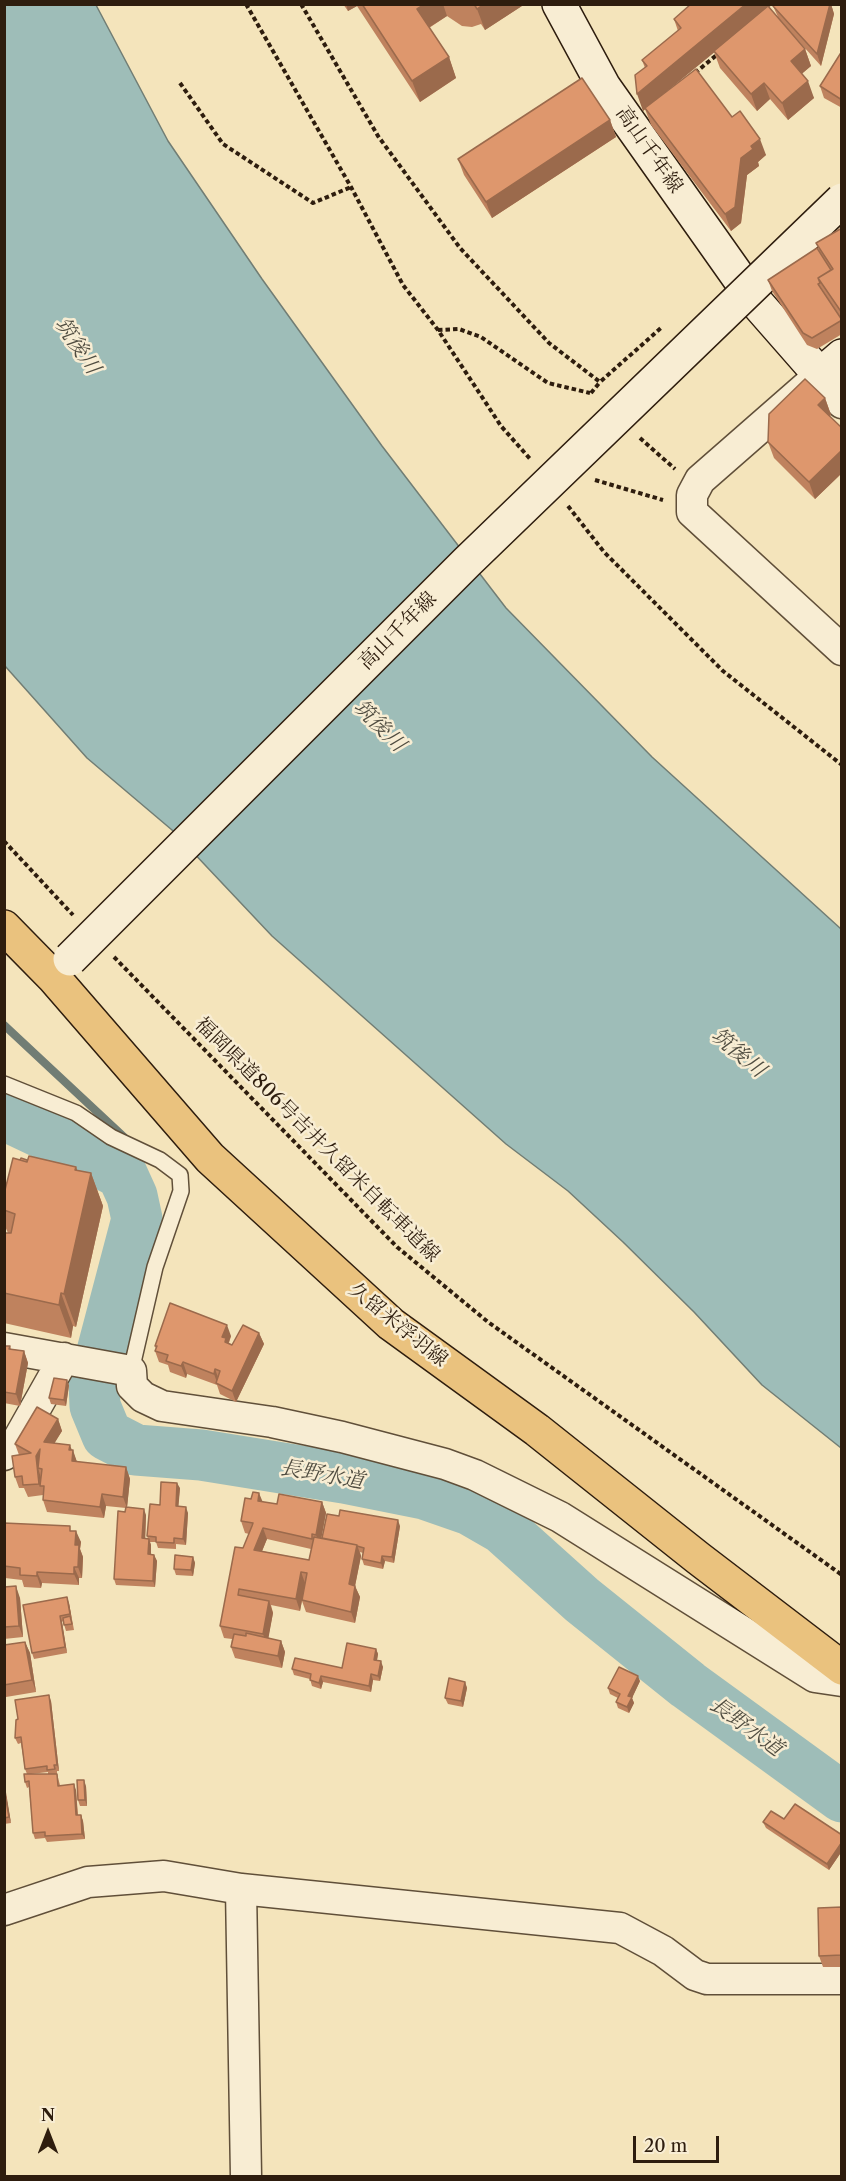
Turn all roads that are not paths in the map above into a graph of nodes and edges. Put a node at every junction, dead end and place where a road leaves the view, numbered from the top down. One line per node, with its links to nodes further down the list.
1 (559, 4): 3 (main road, 高山千年線)
2 (842, 200): 7 (main road, 高山千年線, bridge)
3 (831, 365): 4 (street); 5 (street)
4 (842, 403)
5 (842, 650)
6 (4, 927): 7 (main road, 久留米浮羽線)
7 (62, 968): 13 (main road, 久留米浮羽線)
8 (4, 1084): 11 (lane)
9 (4, 1348): 10 (street)
10 (68, 1359): 11 (street); 12 (street)
11 (131, 1371): 14 (street)
12 (4, 1455)
13 (842, 1668)
14 (842, 1681)
15 (241, 1889): 16 (street); 17 (street); 18 (street)
16 (4, 1910)
17 (842, 1979)
18 (246, 2176)

